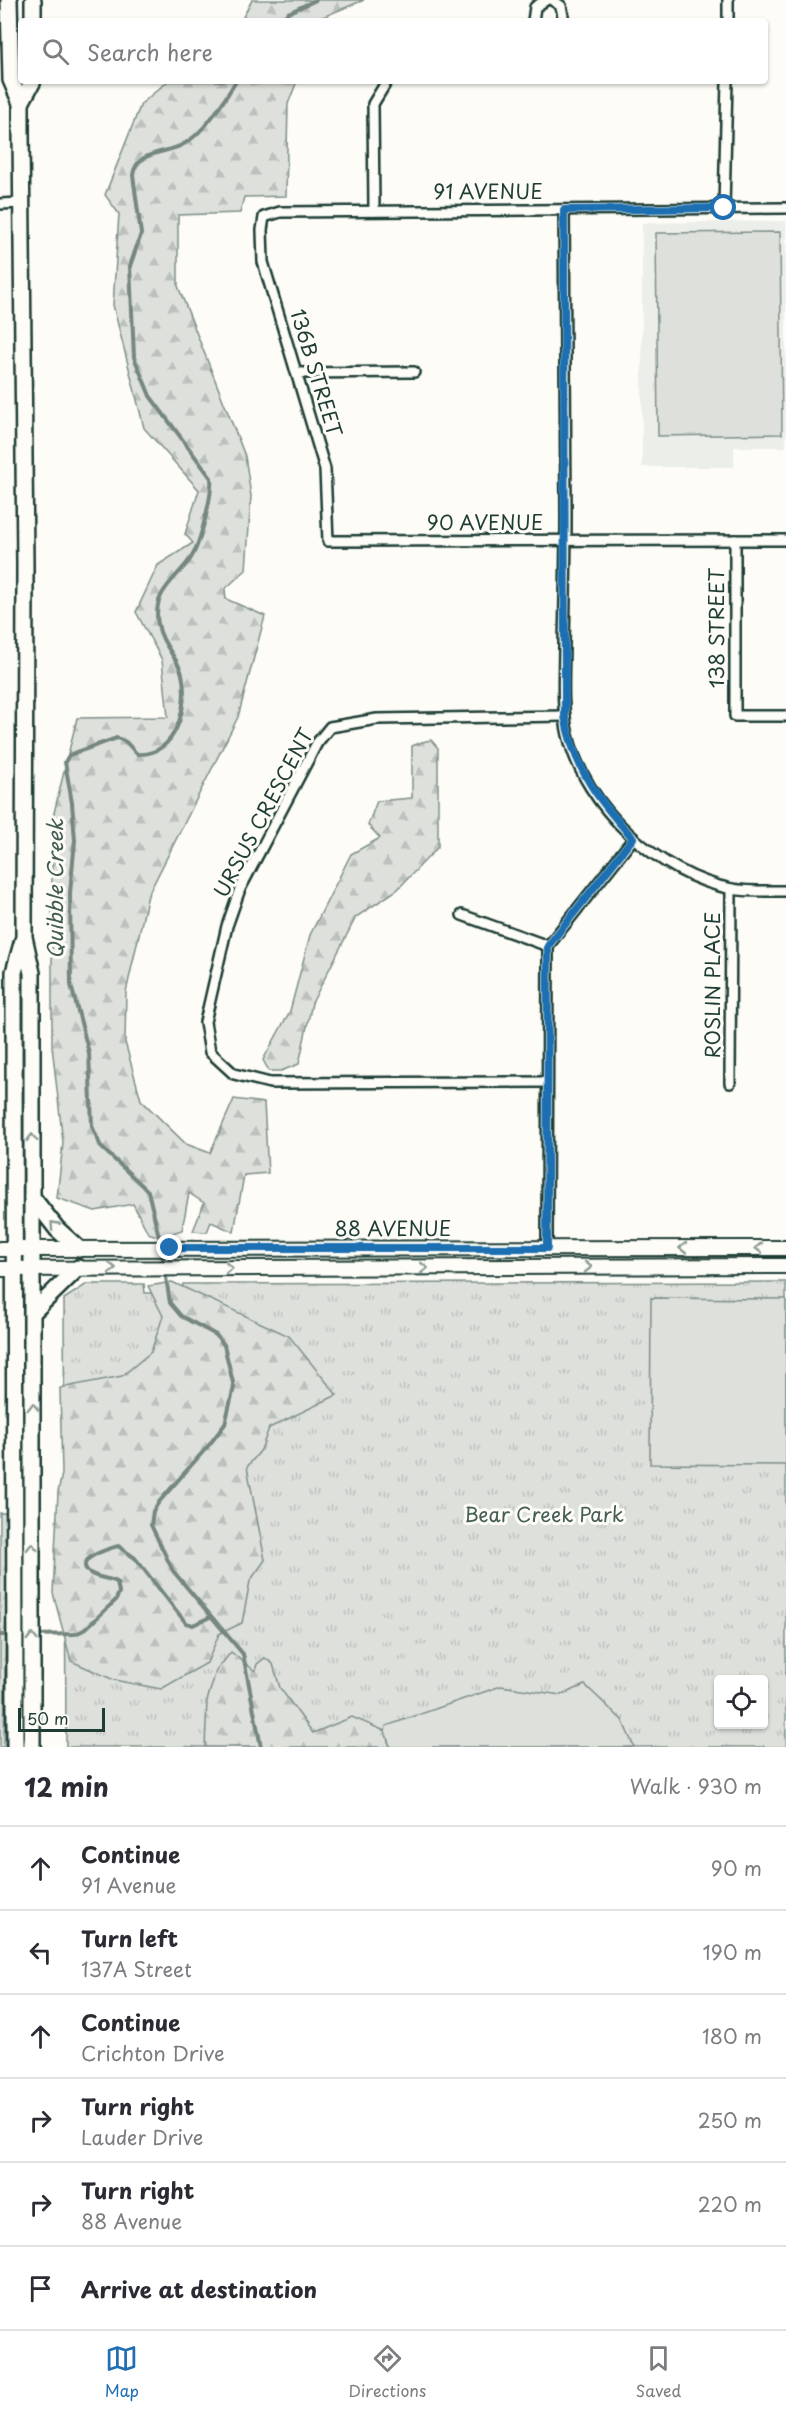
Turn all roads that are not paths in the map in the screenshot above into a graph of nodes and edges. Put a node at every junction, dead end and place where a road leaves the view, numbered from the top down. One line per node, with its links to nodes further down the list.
1 (9, 0): 13 (main road)
2 (33, 0): 6 (main road)
3 (546, 0): 7 (street)
4 (552, 0): 8 (street)
5 (728, 0): 9 (street)
6 (33, 18)
7 (533, 18)
8 (563, 18)
9 (728, 18)
10 (31, 84): 13 (main road)
11 (385, 84): 19 (street)
12 (727, 84): 16 (street)
13 (21, 103): 14 (main road)
14 (22, 203): 15 (street); 33 (main road)
15 (0, 204)
16 (724, 208): 17 (street, 91 AVENUE); 18 (street, 91 AVENUE)
17 (786, 208)
18 (564, 210): 19 (street, 91 AVENUE); 24 (street)
19 (374, 211): 20 (street, 91 AVENUE)
20 (264, 217): 22 (street, 136B STREET)
21 (414, 372): 22 (street)
22 (297, 373): 23 (street, 136B STREET)
23 (328, 540): 24 (street, 90 AVENUE)
24 (566, 540): 25 (street, 90 AVENUE); 27 (street)
25 (735, 540): 26 (street, 90 AVENUE); 28 (street, 138 STREET)
26 (786, 540)
27 (565, 716): 29 (street); 35 (street, URSUS CRESCENT)
28 (786, 716)
29 (633, 838): 30 (street); 34 (street)
30 (731, 888): 31 (street); 36 (street, ROSLIN PLACE)
31 (786, 891)
32 (462, 915): 34 (street)
33 (24, 937): 37 (main road, one-way to 33); 41 (main road)
34 (548, 946): 35 (street)
35 (548, 1082): 39 (street)
36 (730, 1083)
37 (32, 1197): 38 (main road, one-way to 37); 42 (main road)
38 (79, 1248): 39 (main road, 88 AVENUE); 42 (main road, 88 AVENUE)
39 (547, 1248): 40 (main road, 88 AVENUE, one-way to 39); 44 (main road)
40 (786, 1248)
41 (7, 1249): 42 (main road, 88 AVENUE); 47 (main road)
42 (32, 1249): 45 (main road)
43 (786, 1266): 44 (main road, 88 AVENUE, one-way to 43)
44 (529, 1267): 46 (main road, 88 AVENUE, one-way to 44)
45 (33, 1268): 46 (main road, 88 AVENUE); 47 (main road, 88 AVENUE); 50 (main road)
46 (78, 1268): 50 (main road)
47 (7, 1269): 49 (main road)
48 (0, 1298): 49 (main road)
49 (14, 1311): 51 (main road)
50 (33, 1312): 52 (main road, one-way to 50)
51 (15, 1747)
52 (32, 1747)

